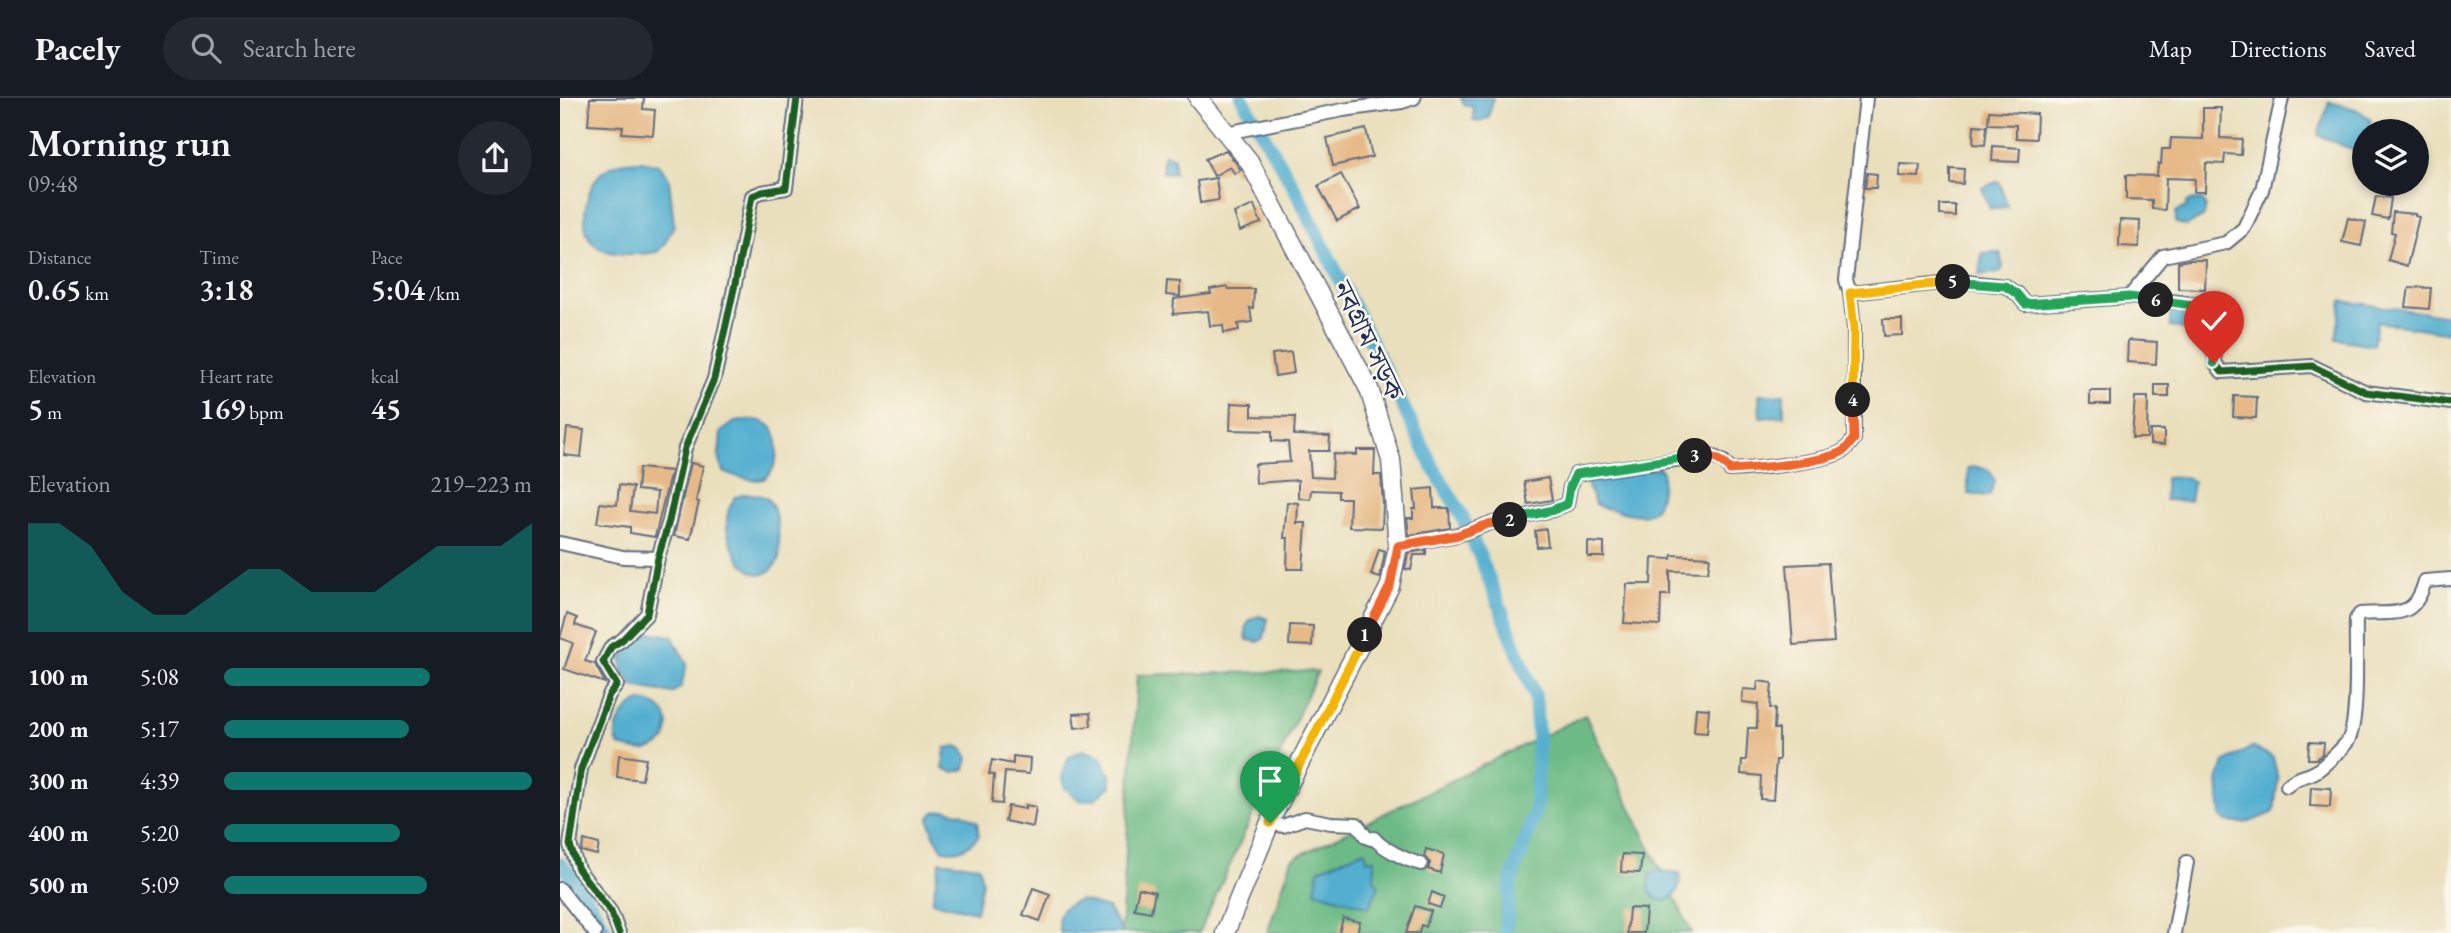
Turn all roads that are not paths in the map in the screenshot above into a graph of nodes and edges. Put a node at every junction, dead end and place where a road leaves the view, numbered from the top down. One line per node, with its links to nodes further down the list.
1 (797, 98): 12 (street)
2 (1198, 98): 6 (main road, নবগ্রাম সড়ক)
3 (1414, 98): 6 (street)
4 (1866, 98): 7 (street)
5 (2282, 98): 8 (street)
6 (1226, 133): 11 (main road, নবগ্রাম সড়ক)
7 (1850, 293): 8 (street); 11 (street)
8 (2129, 297): 9 (street)
9 (2451, 403)
10 (560, 543): 12 (street)
11 (1398, 546): 15 (main road, নবগ্রাম সড়ক)
12 (658, 558): 20 (street)
13 (2451, 579): 14 (street)
14 (2287, 786)
15 (1270, 823): 17 (street); 21 (main road, নবগ্রাম সড়ক)
16 (2187, 862): 22 (street)
17 (1421, 864)
18 (560, 889): 19 (street)
19 (594, 933)
20 (619, 933)
21 (1225, 933)
22 (2174, 933)

